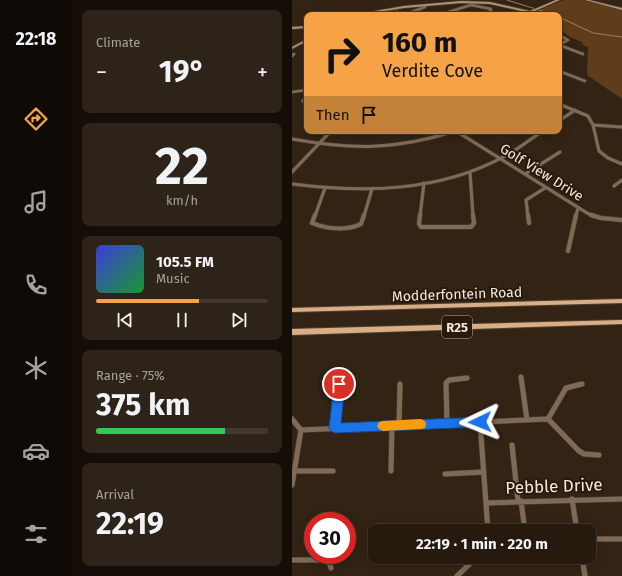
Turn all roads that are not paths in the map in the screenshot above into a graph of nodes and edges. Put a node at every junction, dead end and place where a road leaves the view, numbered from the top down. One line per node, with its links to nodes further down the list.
1 (555, 0): 5 (street)
2 (559, 0): 5 (street)
3 (586, 0): 7 (street)
4 (591, 0): 7 (street)
5 (548, 4): 12 (street)
6 (424, 7): 9 (street)
7 (622, 8)
8 (373, 12): 12 (street)
9 (412, 12)
10 (446, 12): 11 (street)
11 (489, 12)
12 (530, 12)
13 (304, 27): 14 (street)
14 (292, 28)
15 (562, 37): 17 (street)
16 (304, 42): 19 (street)
17 (562, 43)
18 (562, 46): 20 (street)
19 (292, 48)
20 (583, 54)
21 (562, 72): 22 (street)
22 (585, 81)
23 (304, 90): 24 (street)
24 (292, 92)
25 (562, 105): 26 (street)
26 (574, 110): 27 (street); 28 (street)
27 (562, 118)
28 (593, 125): 29 (street); 38 (street)
29 (622, 127)
30 (328, 134): 35 (street)
31 (446, 134): 35 (street)
32 (461, 134): 37 (street, Golf View Drive)
33 (538, 134): 37 (street)
34 (292, 139): 35 (street)
35 (319, 144): 39 (street)
36 (560, 152): 41 (street)
37 (500, 159): 40 (street); 41 (street, Golf View Drive)
38 (622, 164)
39 (292, 172)
40 (470, 172): 43 (street); 43 (street)
41 (525, 174): 47 (street, Golf View Drive)
42 (622, 180): 45 (street)
43 (424, 183): 48 (street)
44 (292, 184): 46 (street)
45 (614, 186)
46 (325, 188): 48 (street); 48 (street)
47 (545, 188): 49 (street, Golf View Drive); 51 (street)
48 (372, 189)
49 (578, 208): 50 (street, Golf View Drive); 52 (street)
50 (622, 220)
51 (529, 223)
52 (568, 251)
53 (622, 301): 54 (main road, Modderfontein Road / R25)
54 (292, 310)
55 (622, 322): 56 (main road, R25)
56 (292, 332)
57 (467, 378): 66 (street)
58 (521, 378): 64 (street)
59 (339, 384): 69 (street)
60 (400, 384): 68 (street)
61 (582, 384): 63 (street)
62 (292, 419): 70 (street)
63 (548, 419): 64 (street); 72 (street)
64 (527, 420): 65 (street)
65 (480, 422): 66 (street); 76 (street)
66 (447, 423): 68 (street)
67 (392, 425): 68 (street); 69 (street); 75 (street)
68 (399, 425)
69 (335, 428): 70 (street)
70 (301, 430): 73 (street)
71 (512, 445): 81 (street)
72 (599, 455)
73 (293, 471): 74 (street); 78 (street)
74 (333, 471)
75 (391, 471)
76 (484, 472): 77 (street); 82 (street)
77 (445, 474)
78 (292, 484)
79 (572, 499): 80 (street, Pebble Drive); 81 (street, Pebble Drive); 85 (street)
80 (622, 499)
81 (519, 501): 82 (street, Pebble Drive); 84 (street)
82 (486, 502): 83 (street)
83 (488, 524)
84 (524, 524)
85 (576, 524)
86 (596, 539): 87 (street)
87 (622, 539)
88 (292, 560): 91 (street)
89 (470, 564): 92 (street)
90 (583, 564): 93 (street)
91 (331, 568)
92 (457, 576)
93 (585, 576)

